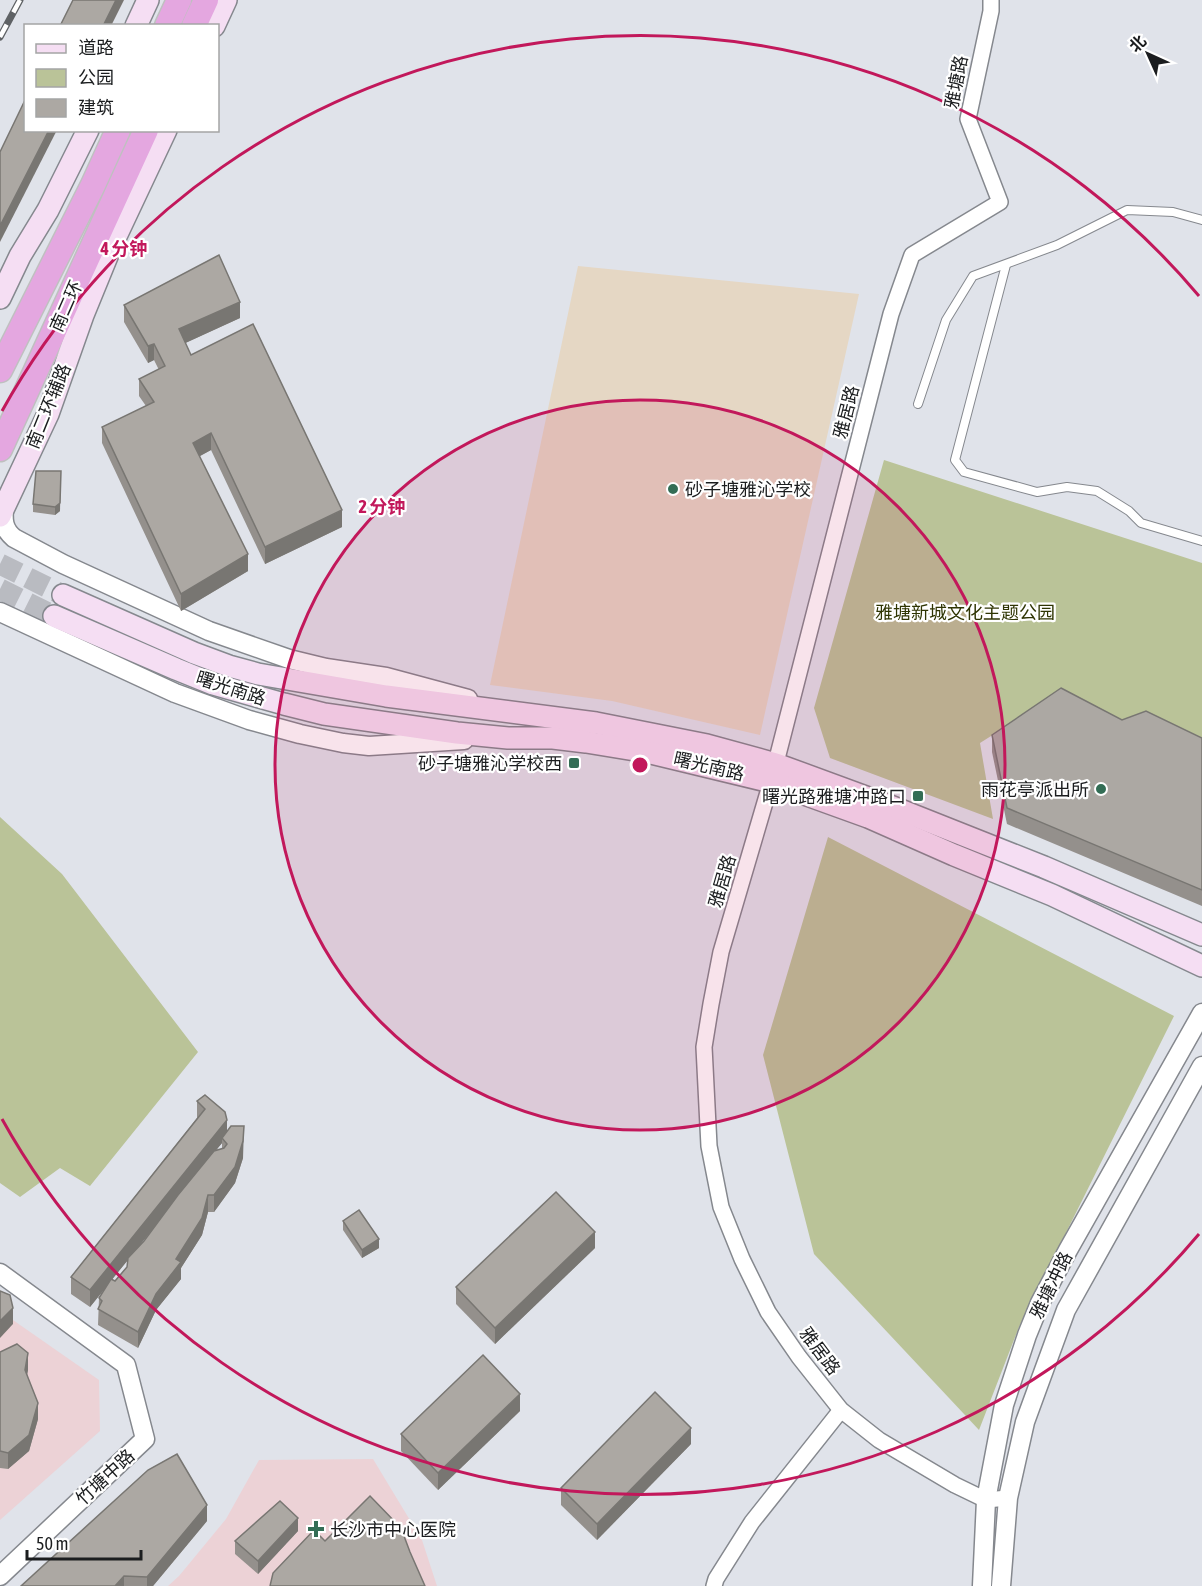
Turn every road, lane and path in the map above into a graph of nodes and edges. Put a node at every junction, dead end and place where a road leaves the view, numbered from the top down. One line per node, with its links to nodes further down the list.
1 (148, 0): 6 (main road)
2 (179, 0): 7 (highway)
3 (206, 0): 8 (highway)
4 (226, 0): 9 (main road)
5 (991, 0): 14 (street, 雅塘路)
6 (137, 24)
7 (168, 24)
8 (195, 24)
9 (215, 24)
10 (87, 132): 17 (main road)
11 (117, 132): 18 (highway, 南二环)
12 (145, 132): 20 (highway, 南二环)
13 (165, 132): 21 (main road, 南二环辅路)
14 (1000, 202): 28 (street, 雅居路)
15 (1202, 220): 16 (lane)
16 (1006, 265): 19 (lane); 22 (lane)
17 (0, 298)
18 (0, 370)
19 (918, 404)
20 (0, 449)
21 (2, 511): 26 (street)
22 (1202, 541)
23 (63, 595): 26 (main road, 曙光南路)
24 (0, 612): 27 (street)
25 (54, 616): 27 (main road, 曙光南路)
26 (513, 712): 28 (main road, 曙光南路)
27 (508, 738): 28 (main road, 曙光南路)
28 (774, 773): 29 (main road, 曙光南路); 30 (main road, 曙光南路); 34 (street, 雅居路)
29 (1202, 935)
30 (1202, 966)
31 (1202, 1013): 36 (street, 雅塘冲路)
32 (1202, 1066): 35 (street, 雅塘冲路)
33 (0, 1273): 37 (street, 竹塘中路)
34 (841, 1410): 36 (street, 雅居路); 38 (street)
35 (1008, 1498): 36 (street); 40 (street, 雅塘冲路)
36 (986, 1500): 39 (street, 雅塘冲路)
37 (0, 1576)
38 (714, 1586)
39 (982, 1586)
40 (1001, 1586)

